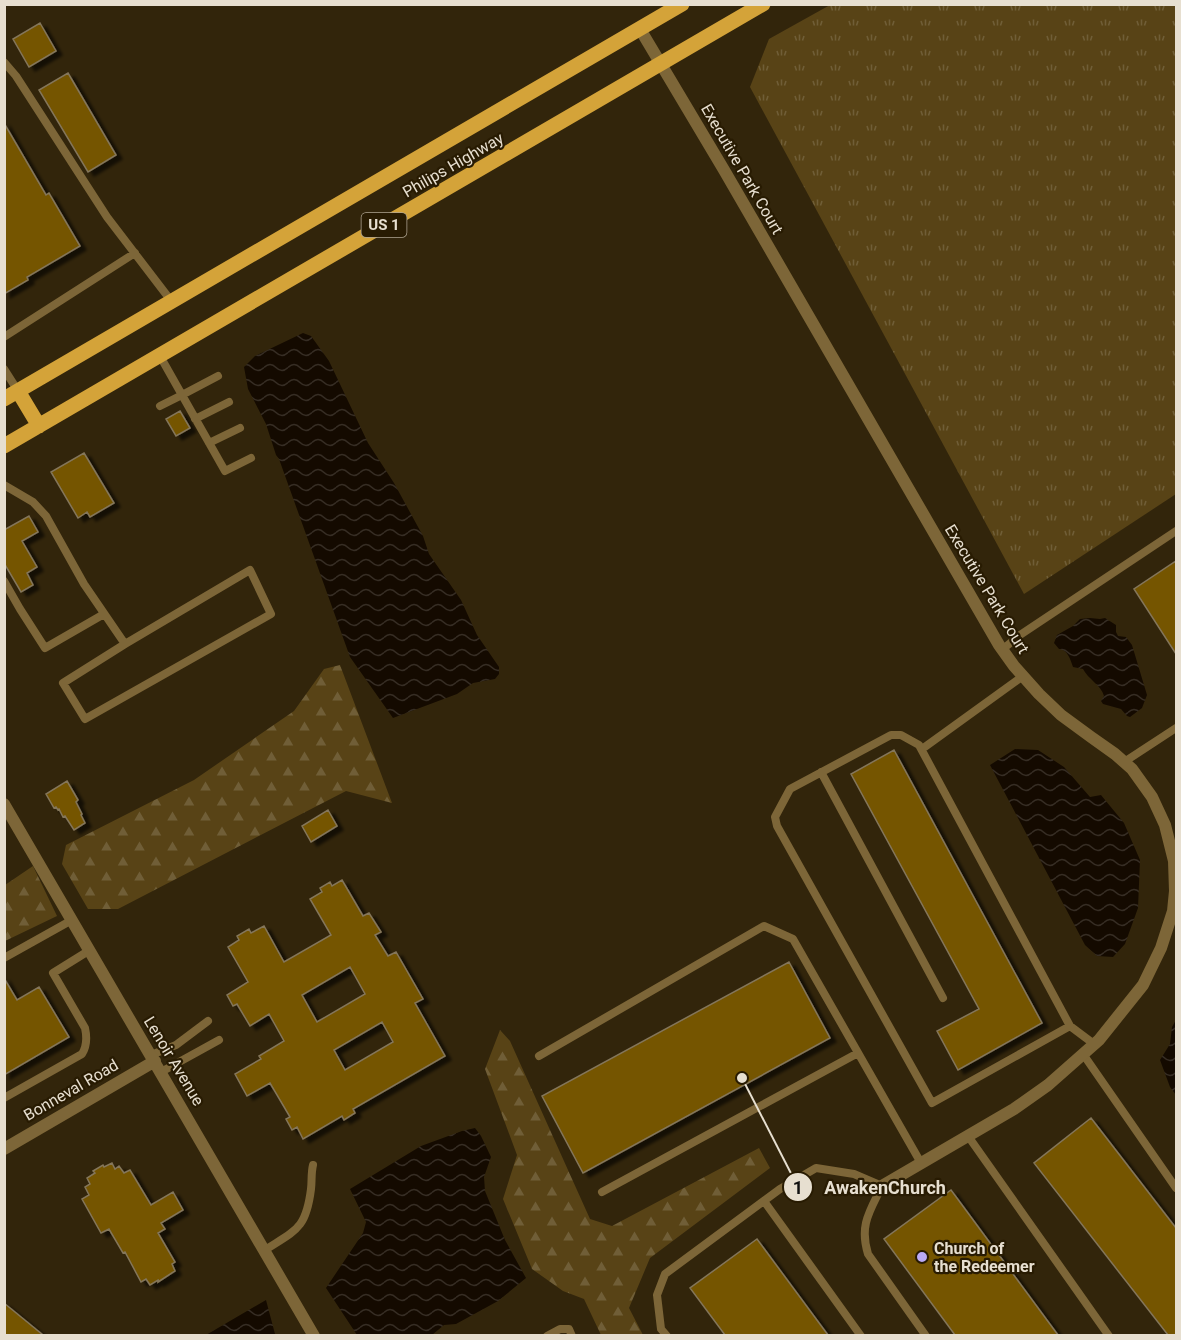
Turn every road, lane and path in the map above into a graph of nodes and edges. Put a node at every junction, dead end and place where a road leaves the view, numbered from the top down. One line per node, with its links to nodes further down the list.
1 (682, 4): 3 (main road, Philips Highway / US 1)
2 (763, 4): 5 (main road, Philips Highway / US 1)
3 (640, 29): 5 (street, Executive Park Court); 7 (main road, Philips Highway / US 1)
4 (4, 62): 6 (lane)
5 (662, 64): 9 (main road, Philips Highway / US 1); 27 (street, Executive Park Court)
6 (135, 253): 7 (lane); 8 (lane)
7 (172, 302): 13 (main road, Philips Highway / US 1)
8 (4, 337)
9 (160, 356): 12 (lane); 17 (main road, Philips Highway / US 1)
10 (4, 369): 13 (lane)
11 (218, 376): 12 (lane)
12 (182, 394): 15 (lane); 16 (lane)
13 (11, 395): 17 (main road)
14 (229, 402): 16 (lane)
15 (160, 406)
16 (195, 419): 19 (lane)
17 (39, 426): 20 (main road, Philips Highway / US 1)
18 (240, 428): 19 (lane)
19 (209, 443): 21 (lane)
20 (4, 446)
21 (251, 458)
22 (4, 485): 25 (lane)
23 (1176, 531): 27 (lane)
24 (4, 581): 25 (lane)
25 (104, 614): 26 (lane)
26 (125, 644): 26 (lane)
27 (1003, 649): 28 (street, Executive Park Court)
28 (1023, 676): 30 (lane); 31 (street, Executive Park Court)
29 (1176, 728): 31 (lane)
30 (922, 749): 32 (lane); 40 (lane)
31 (1124, 762): 34 (street, Executive Park Court)
32 (821, 772): 38 (lane); 40 (lane)
33 (4, 804): 35 (street, Lenoir Avenue)
34 (1176, 891): 42 (street, Executive Park Court)
35 (72, 920): 36 (street, Lenoir Avenue); 37 (lane)
36 (90, 950): 46 (street, Lenoir Avenue); 48 (lane)
37 (4, 958)
38 (943, 998)
39 (208, 1021): 46 (lane)
40 (1070, 1026): 42 (lane)
41 (219, 1040): 47 (lane)
42 (1094, 1044): 44 (street, Executive Park Court)
43 (858, 1053): 45 (lane); 51 (lane); 55 (lane)
44 (1083, 1054): 49 (street, Executive Park Court); 54 (lane)
45 (540, 1056)
46 (153, 1058): 47 (street, Lenoir Avenue); 50 (street, Bonneval Road)
47 (161, 1072): 57 (street, Lenoir Avenue)
48 (4, 1098)
49 (968, 1136): 51 (street, Executive Park Court); 64 (lane)
50 (4, 1149)
51 (921, 1163): 53 (street, Executive Park Court)
52 (313, 1165): 57 (lane)
53 (882, 1186): 56 (lane); 63 (lane)
54 (1176, 1188)
55 (602, 1192)
56 (764, 1201): 61 (lane); 62 (lane)
57 (265, 1250): 58 (street, Lenoir Avenue)
58 (314, 1335)
59 (547, 1335): 60 (lane)
60 (572, 1335)
61 (667, 1335)
62 (861, 1335)
63 (926, 1335)
64 (1109, 1335)

